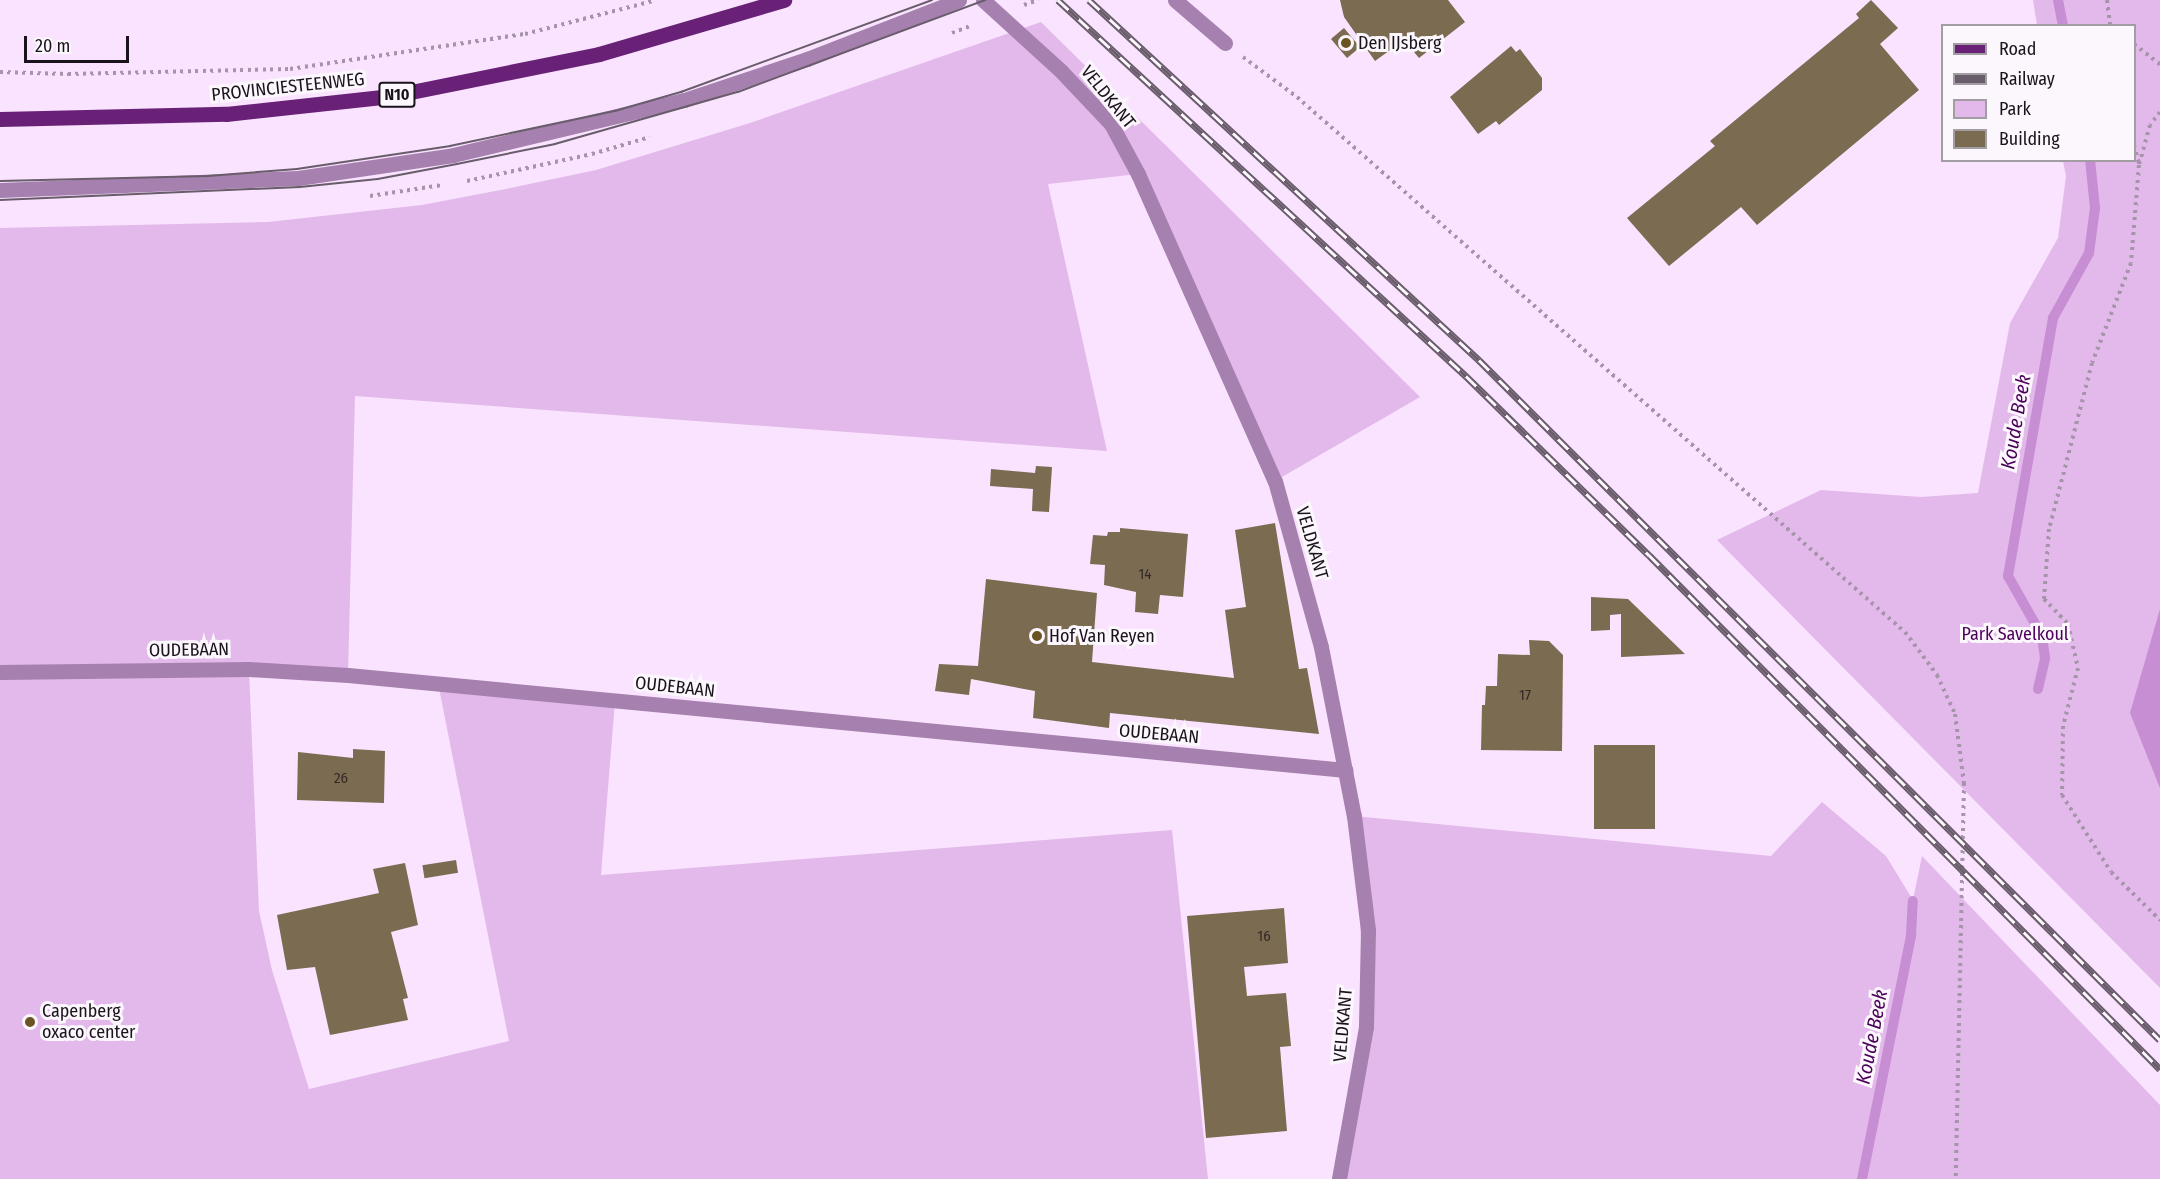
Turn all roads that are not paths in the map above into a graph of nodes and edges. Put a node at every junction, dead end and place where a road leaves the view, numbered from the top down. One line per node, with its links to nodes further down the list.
1 (784, 0): 6 (main road, PROVINCIESTEENWEG / N10)
2 (959, 0): 7 (street)
3 (983, 0): 9 (street, VELDKANT)
4 (1175, 0): 5 (street)
5 (1226, 43)
6 (0, 119)
7 (0, 190)
8 (0, 672): 9 (street, OUDEBAAN)
9 (1346, 770): 10 (street, VELDKANT)
10 (1339, 1179)

